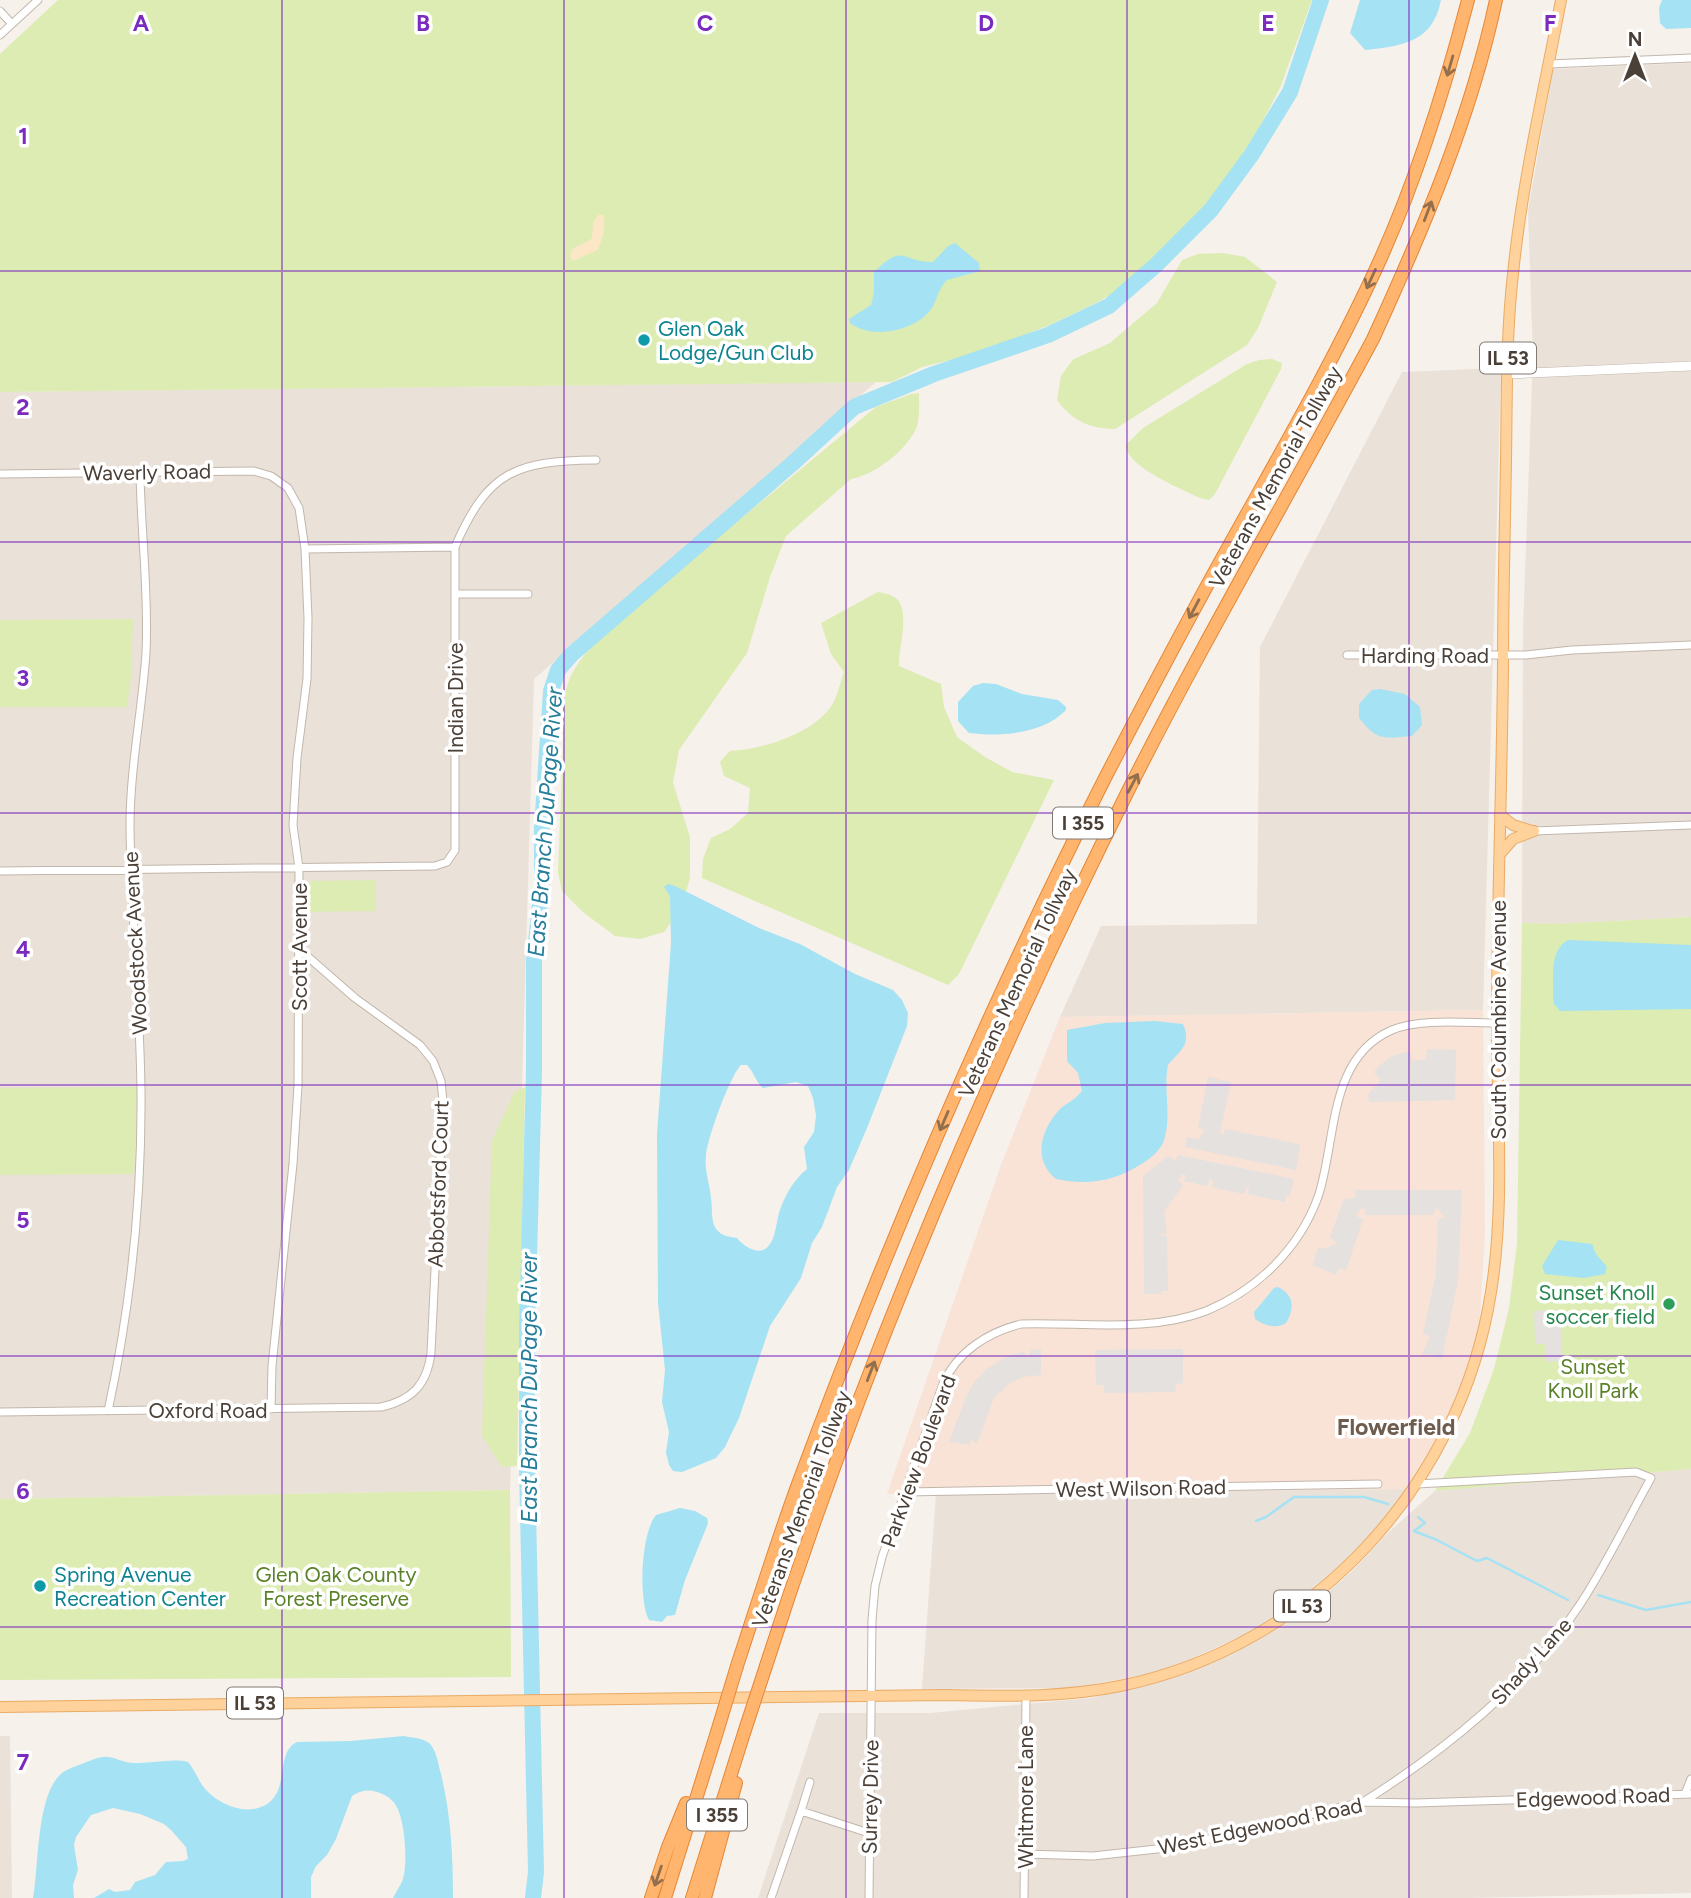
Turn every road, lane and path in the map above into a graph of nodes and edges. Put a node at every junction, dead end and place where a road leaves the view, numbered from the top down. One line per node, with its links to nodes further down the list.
1 (38, 0): 6 (street)
2 (1468, 0): 43 (highway, Veterans Memorial Tollway / I 355, one-way to 43, bridge)
3 (1496, 0): 42 (highway, Veterans Memorial Tollway / I 355, one-way to 3, bridge)
4 (1561, 0): 9 (main road, South Columbine Avenue / IL 53)
5 (0, 11): 6 (street)
6 (12, 24): 7 (street)
7 (0, 35)
8 (1691, 58): 9 (street)
9 (1549, 64): 11 (main road, South Columbine Avenue / IL 53)
10 (1691, 366): 11 (street)
11 (1507, 374): 22 (main road, South Columbine Avenue / IL 53)
12 (596, 460): 16 (street)
13 (140, 473): 14 (street, Waverly Road); 15 (street, Waverly Road); 28 (street, Woodstock Avenue)
14 (0, 474)
15 (288, 488): 17 (street, Scott Avenue)
16 (455, 547): 17 (street); 18 (street, Indian Drive)
17 (305, 549): 27 (street, Scott Avenue)
18 (455, 594): 19 (street); 27 (street, Indian Drive)
19 (528, 594)
20 (1691, 645): 22 (street, Harding Road)
21 (1347, 655): 22 (street, Harding Road)
22 (1503, 656): 23 (main road, South Columbine Avenue / IL 53)
23 (1500, 815): 25 (main road); 26 (main road, South Columbine Avenue / IL 53)
24 (1691, 825): 25 (street)
25 (1534, 831): 26 (main road)
26 (1499, 855): 31 (main road, South Columbine Avenue / IL 53)
27 (299, 868): 28 (street); 30 (street, Scott Avenue)
28 (132, 869): 29 (street); 34 (street, Woodstock Avenue)
29 (0, 871)
30 (299, 950): 32 (street, Abbotsford Court); 33 (street, Scott Avenue)
31 (1497, 1023): 37 (main road, South Columbine Avenue / IL 53); 38 (street, Parkview Boulevard)
32 (413, 1394): 33 (street, Oxford Road)
33 (271, 1409): 34 (street, Oxford Road)
34 (108, 1411): 35 (street, Oxford Road)
35 (0, 1412)
36 (1378, 1484): 38 (street, West Wilson Road)
37 (1417, 1484): 40 (main road, South Columbine Avenue / IL 53); 48 (street, Shady Lane)
38 (905, 1492): 39 (street, Parkview Boulevard)
39 (871, 1696): 40 (main road, South Columbine Avenue / IL 53); 41 (main road, IL 53); 50 (street, Surrey Drive)
40 (1026, 1696): 51 (street, Whitmore Lane)
41 (0, 1707)
42 (743, 1738): 54 (highway, Veterans Memorial Tollway / I 355); 55 (highway)
43 (705, 1769): 52 (highway, one-way to 52); 53 (highway, Veterans Memorial Tollway / I 355)
44 (1691, 1779): 46 (street)
45 (810, 1782): 49 (street)
46 (1688, 1794): 47 (street, Edgewood Road)
47 (1495, 1800): 48 (street, West Edgewood Road)
48 (1363, 1802): 51 (street, West Edgewood Road)
49 (801, 1811): 50 (street); 56 (street)
50 (869, 1833): 57 (street, Surrey Drive)
51 (1025, 1854): 58 (street, Whitmore Lane)
52 (650, 1898)
53 (665, 1898)
54 (692, 1898)
55 (705, 1898)
56 (771, 1898)
57 (869, 1898)
58 (1024, 1898)

